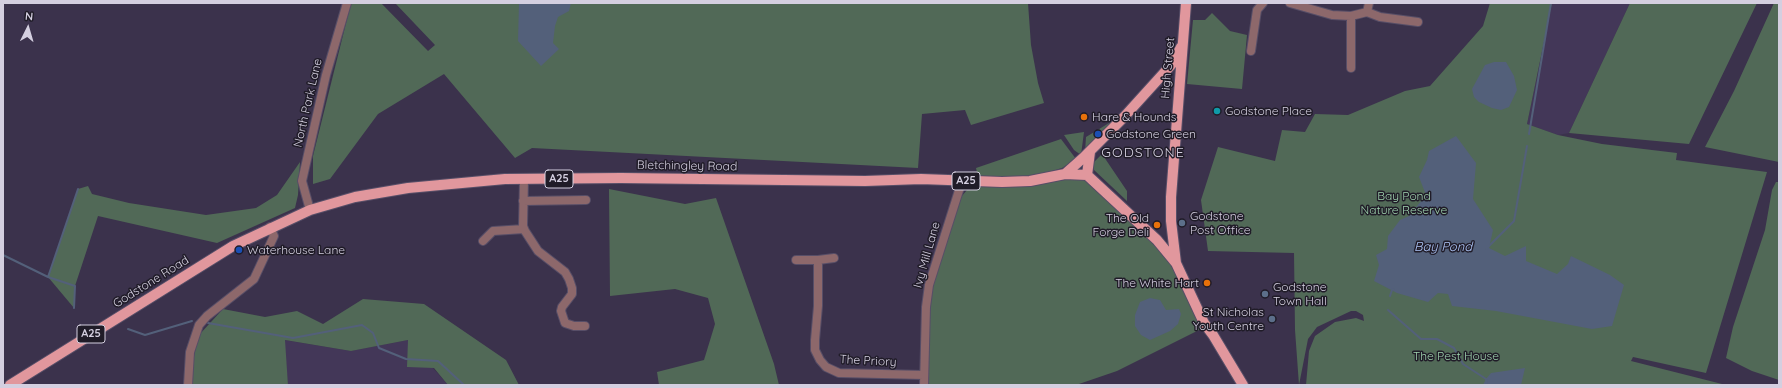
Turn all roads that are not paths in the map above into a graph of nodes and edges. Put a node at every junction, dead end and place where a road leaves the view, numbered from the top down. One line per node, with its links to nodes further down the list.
1 (347, 3): 21 (street, North Park Lane)
2 (1186, 3): 9 (main road, High Street)
3 (1263, 3): 10 (street)
4 (1290, 3): 7 (street)
5 (1368, 3): 6 (street)
6 (1367, 12): 7 (street); 8 (street)
7 (1351, 16): 12 (street)
8 (1418, 22)
9 (1182, 45): 11 (main road); 13 (main road, High Street)
10 (1251, 51)
11 (1168, 68): 13 (main road); 14 (main road)
12 (1351, 68)
13 (1180, 78): 24 (main road, High Street)
14 (1090, 152): 15 (main road); 16 (main road)
15 (1065, 174): 16 (main road, A25); 18 (main road, Bletchingley Road / A25)
16 (1087, 175): 25 (main road)
17 (524, 179): 18 (main road, Bletchingley Road / A25); 20 (street); 21 (main road, Bletchingley Road / A25)
18 (962, 181): 32 (street, Ivy Mill Lane)
19 (586, 200): 20 (street)
20 (523, 201): 23 (street)
21 (310, 210): 22 (main road, Godstone Road / A25)
22 (270, 228): 33 (main road, Godstone Road / A25); 34 (street)
23 (524, 228): 26 (street); 31 (street)
24 (1172, 232): 25 (main road); 30 (main road, High Street)
25 (1157, 240): 30 (main road)
26 (483, 241)
27 (834, 258): 29 (street)
28 (796, 260): 29 (street)
29 (818, 260): 32 (street, The Priory)
30 (1176, 263): 36 (main road)
31 (585, 326)
32 (924, 376): 35 (street, Ivy Mill Lane)
33 (10, 385)
34 (188, 385)
35 (924, 385)
36 (1243, 385)

